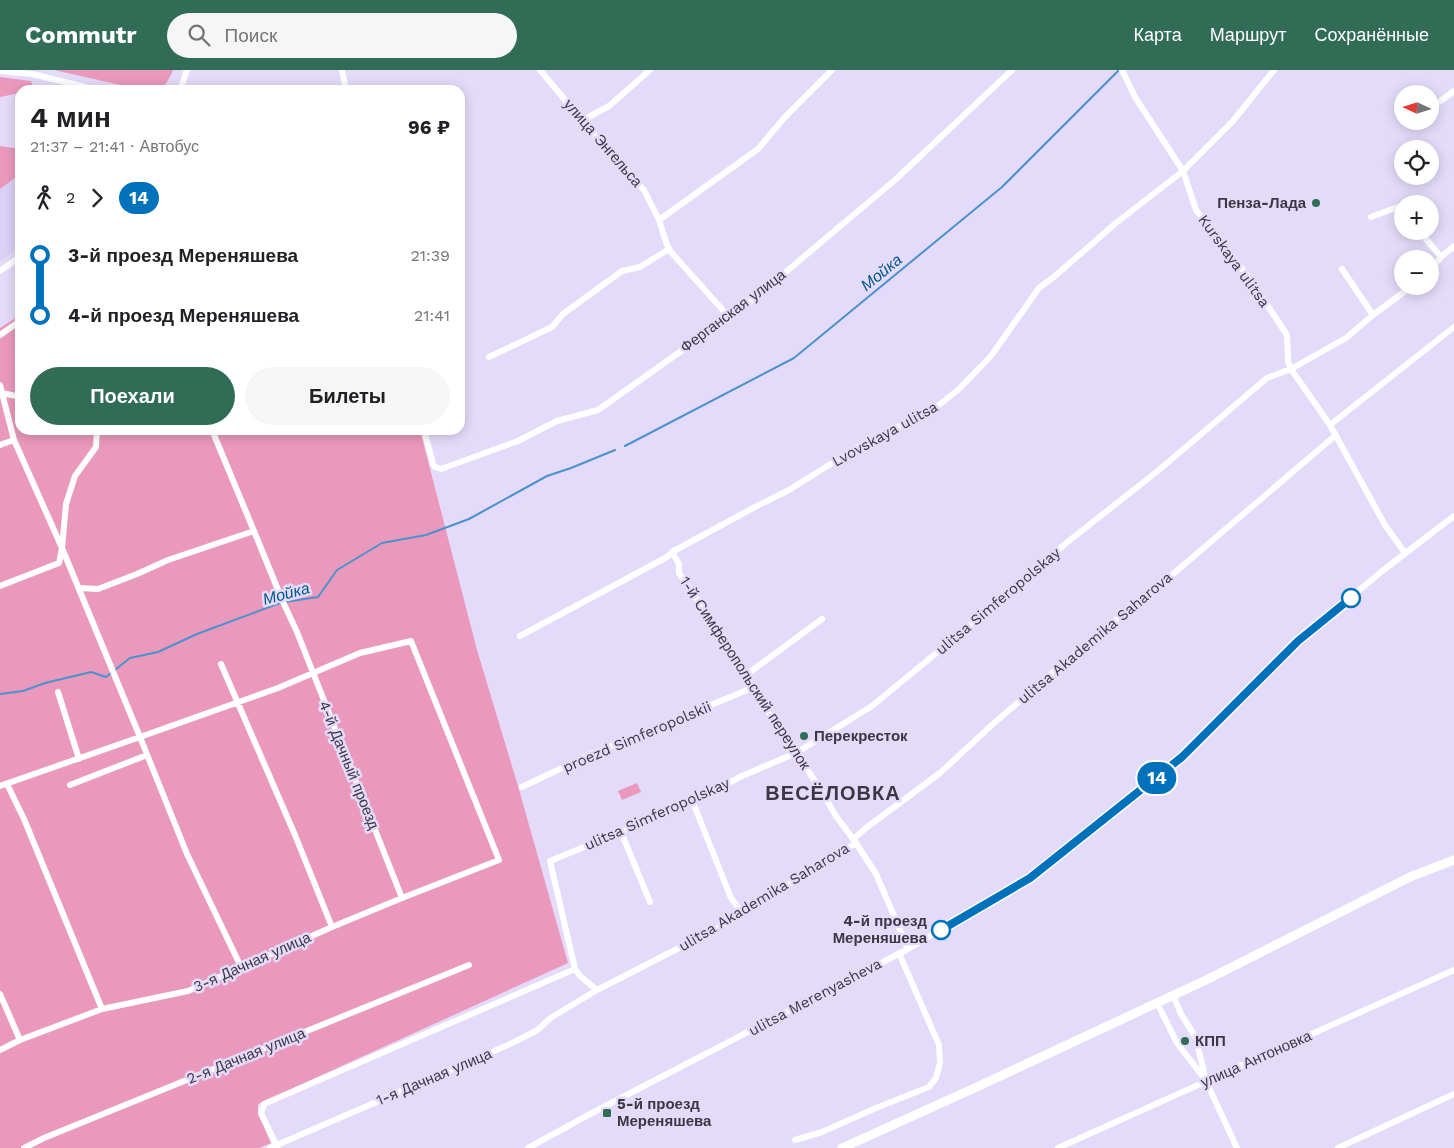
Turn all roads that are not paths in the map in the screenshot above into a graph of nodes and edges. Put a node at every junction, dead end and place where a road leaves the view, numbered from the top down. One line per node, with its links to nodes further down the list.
1 (187, 70): 11 (street)
2 (342, 70): 12 (street)
3 (540, 70): 15 (street, улица Энгельса)
4 (650, 70): 15 (street)
5 (832, 70): 19 (street)
6 (1012, 70): 30 (street, Ферганская улица)
7 (1122, 70): 16 (street, Kurskaya ulitsa)
8 (1274, 70): 16 (street, Lvovskaya ulitsa)
9 (0, 71): 10 (street)
10 (77, 85)
11 (182, 85)
12 (345, 85)
13 (1454, 91): 14 (street)
14 (1439, 102)
15 (585, 119): 19 (street, улица Энгельса)
16 (1183, 171): 35 (street, Kurskaya ulitsa); 49 (street, Lvovskaya ulitsa)
17 (1394, 208): 18 (street)
18 (1371, 217)
19 (659, 220): 22 (street, улица Энгельса)
20 (1427, 240): 23 (street)
21 (1454, 246): 23 (street)
22 (669, 248): 30 (street, улица Энгельса); 34 (street)
23 (1441, 257): 24 (street)
24 (1439, 260)
25 (15, 261): 27 (street)
26 (1342, 270): 29 (street)
27 (0, 271)
28 (1399, 295): 29 (street, ulitsa Simferopolskay)
29 (1373, 314): 35 (street, ulitsa Simferopolskay)
30 (729, 317): 42 (street, Ферганская улица)
31 (15, 324): 33 (street)
32 (1454, 327): 39 (street)
33 (0, 335)
34 (489, 357)
35 (1291, 369): 39 (street, Kurskaya ulitsa); 62 (street, ulitsa Simferopolskay)
36 (0, 385): 37 (street)
37 (2, 393): 38 (street); 44 (street)
38 (15, 396)
39 (1330, 425): 43 (street, Kurskaya ulitsa)
40 (97, 435): 48 (street)
41 (214, 435): 47 (street, 4-й Дачный проезд)
42 (425, 435)
43 (1336, 435): 50 (street, Kurskaya ulitsa); 70 (street, ulitsa Akademika Saharova)
44 (14, 440): 45 (street); 48 (street)
45 (0, 445)
46 (1454, 516): 50 (street, ulitsa Merenyasheva)
47 (254, 531): 52 (street); 56 (street, 4-й Дачный проезд)
48 (62, 548): 51 (street); 52 (street)
49 (672, 552): 54 (street, Lvovskaya ulitsa); 57 (street, 1-й Симферопольский переулок)
50 (1405, 554): 76 (street, ulitsa Merenyasheva)
51 (0, 586)
52 (79, 588): 61 (street)
53 (822, 619): 57 (street)
54 (520, 636)
55 (221, 664): 60 (street)
56 (313, 674): 60 (street); 72 (street, 4-й Дачный проезд); 72 (street, 3-я Дачная улица)
57 (746, 675): 58 (street, 1-й Симферопольский переулок)
58 (752, 688): 62 (street, 1-й Симферопольский переулок); 67 (street, proezd Simferopolskii)
59 (58, 692): 64 (street)
60 (238, 703): 61 (street); 75 (street)
61 (140, 737): 63 (street); 64 (street)
62 (796, 753): 68 (street, ulitsa Simferopolskay); 70 (street, 1-й Симферопольский переулок)
63 (147, 755): 66 (street); 79 (street)
64 (79, 759): 65 (street)
65 (2, 784): 86 (street)
66 (70, 785)
67 (522, 787)
68 (692, 800): 69 (street, ulitsa Simferopolskay); 74 (street)
69 (620, 832): 73 (street); 80 (street, ulitsa Simferopolskay)
70 (855, 841): 74 (street, ulitsa Akademika Saharova); 76 (street, 1-й Симферопольский переулок)
71 (1454, 860): 84 (street)
72 (402, 898): 75 (street, 3-я Дачная улица)
73 (650, 902)
74 (740, 910): 82 (street, ulitsa Akademika Saharova)
75 (332, 927): 79 (street, 3-я Дачная улица)
76 (908, 949): 77 (street, ulitsa Merenyasheva)
77 (899, 953): 91 (street); 94 (street, ulitsa Merenyasheva)
78 (469, 965): 93 (street, 2-я Дачная улица)
79 (241, 967): 86 (street, 3-я Дачная улица)
80 (574, 969): 82 (street); 92 (street)
81 (1454, 970): 89 (street, улица Антоновка)
82 (595, 992): 92 (street, 1-я Дачная улица)
83 (0, 994): 87 (street)
84 (1173, 995): 85 (street); 89 (street)
85 (1157, 1003): 89 (street); 95 (street)
86 (102, 1009): 87 (street, 3-я Дачная улица)
87 (20, 1040): 88 (street, 3-я Дачная улица)
88 (0, 1050)
89 (1206, 1081): 96 (street, улица Антоновка); 97 (street)
90 (1454, 1094): 98 (street)
91 (795, 1140)
92 (274, 1147)
93 (24, 1148)
94 (528, 1148)
95 (842, 1148)
96 (1058, 1148)
97 (1237, 1148)
98 (1338, 1148)

